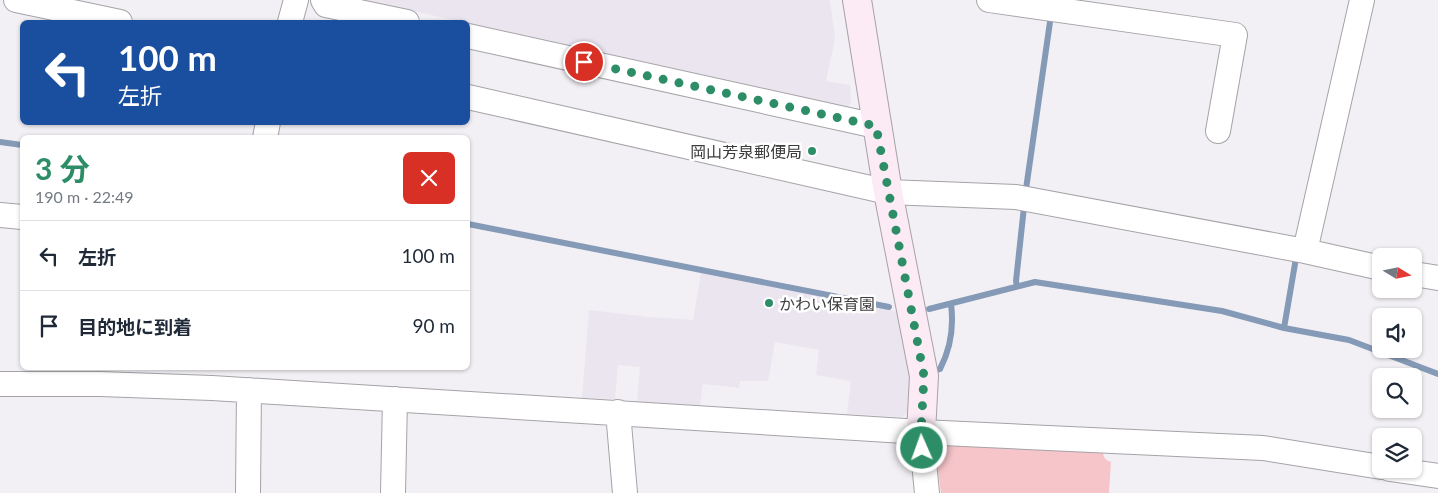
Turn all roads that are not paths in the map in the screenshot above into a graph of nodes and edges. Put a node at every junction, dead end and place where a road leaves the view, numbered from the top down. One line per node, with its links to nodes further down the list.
1 (16, 0): 7 (street)
2 (296, 0): 8 (street)
3 (323, 0): 9 (street)
4 (857, 0): 12 (street)
5 (989, 0): 13 (street)
6 (1362, 0): 17 (street)
7 (110, 20)
8 (291, 20)
9 (397, 20)
10 (470, 36): 12 (street)
11 (470, 98): 14 (street)
12 (876, 126): 14 (street)
13 (1218, 131)
14 (888, 192): 17 (street); 26 (street)
15 (0, 215): 16 (street)
16 (20, 217)
17 (1305, 251): 18 (street)
18 (1372, 266)
19 (1422, 275): 20 (street)
20 (1438, 278)
21 (214, 378): 22 (street); 23 (street)
22 (0, 384)
23 (249, 390): 24 (street); 30 (street)
24 (395, 399): 25 (street); 31 (street)
25 (618, 412): 26 (street); 32 (street)
26 (921, 432): 27 (street); 33 (street)
27 (1372, 466)
28 (1422, 474): 29 (street)
29 (1438, 476)
30 (248, 493)
31 (393, 493)
32 (625, 493)
33 (927, 493)

